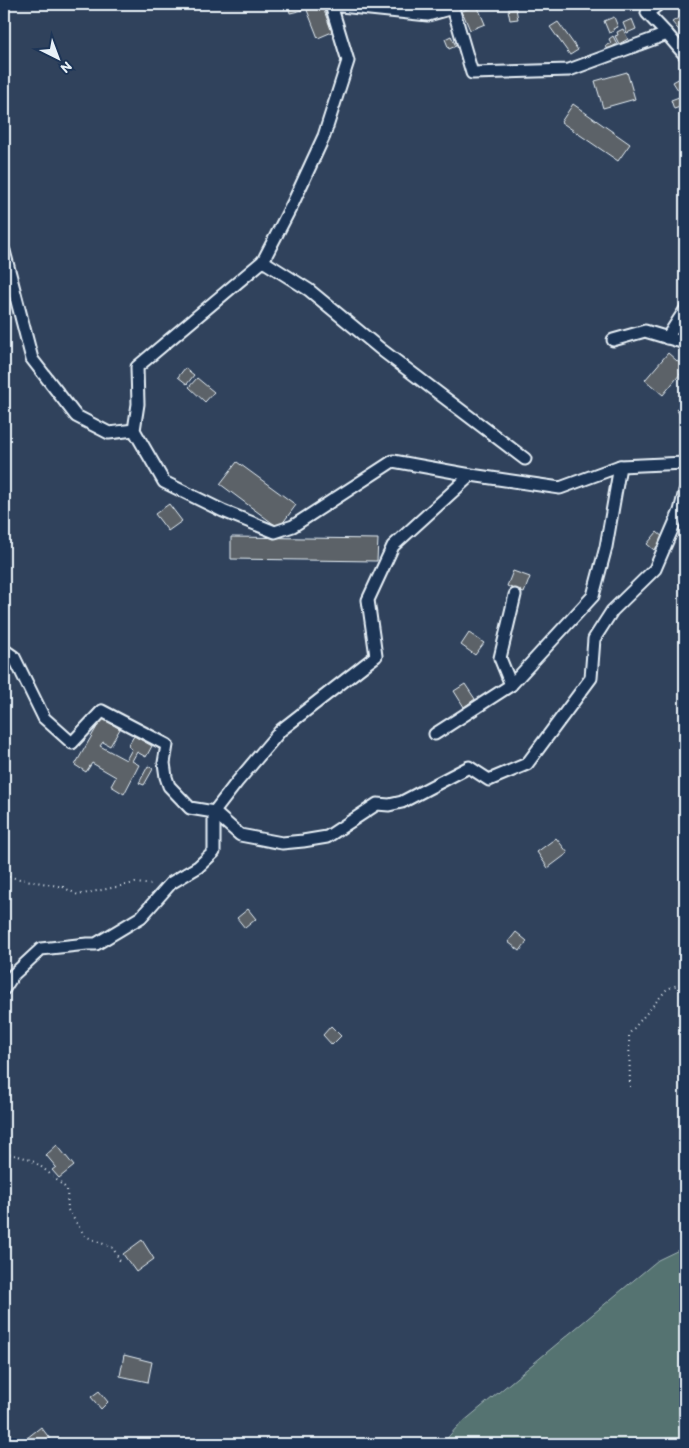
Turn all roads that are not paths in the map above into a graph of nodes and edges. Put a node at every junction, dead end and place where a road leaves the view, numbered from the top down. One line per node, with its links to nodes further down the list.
1 (659, 4): 2 (street)
2 (667, 34): 3 (street); 5 (street)
3 (685, 55)
4 (4, 251): 10 (street)
5 (263, 262): 10 (street); 11 (street)
6 (685, 310): 7 (street)
7 (668, 338): 8 (street); 9 (street)
8 (613, 340)
9 (685, 343)
10 (134, 430): 14 (street)
11 (525, 459)
12 (685, 463): 13 (street)
13 (620, 466): 14 (street); 18 (street)
14 (471, 475): 20 (street)
15 (685, 490): 20 (street)
16 (514, 595): 18 (street)
17 (4, 650): 20 (street)
18 (511, 685): 19 (street)
19 (435, 734)
20 (214, 812): 21 (street)
21 (4, 989)

